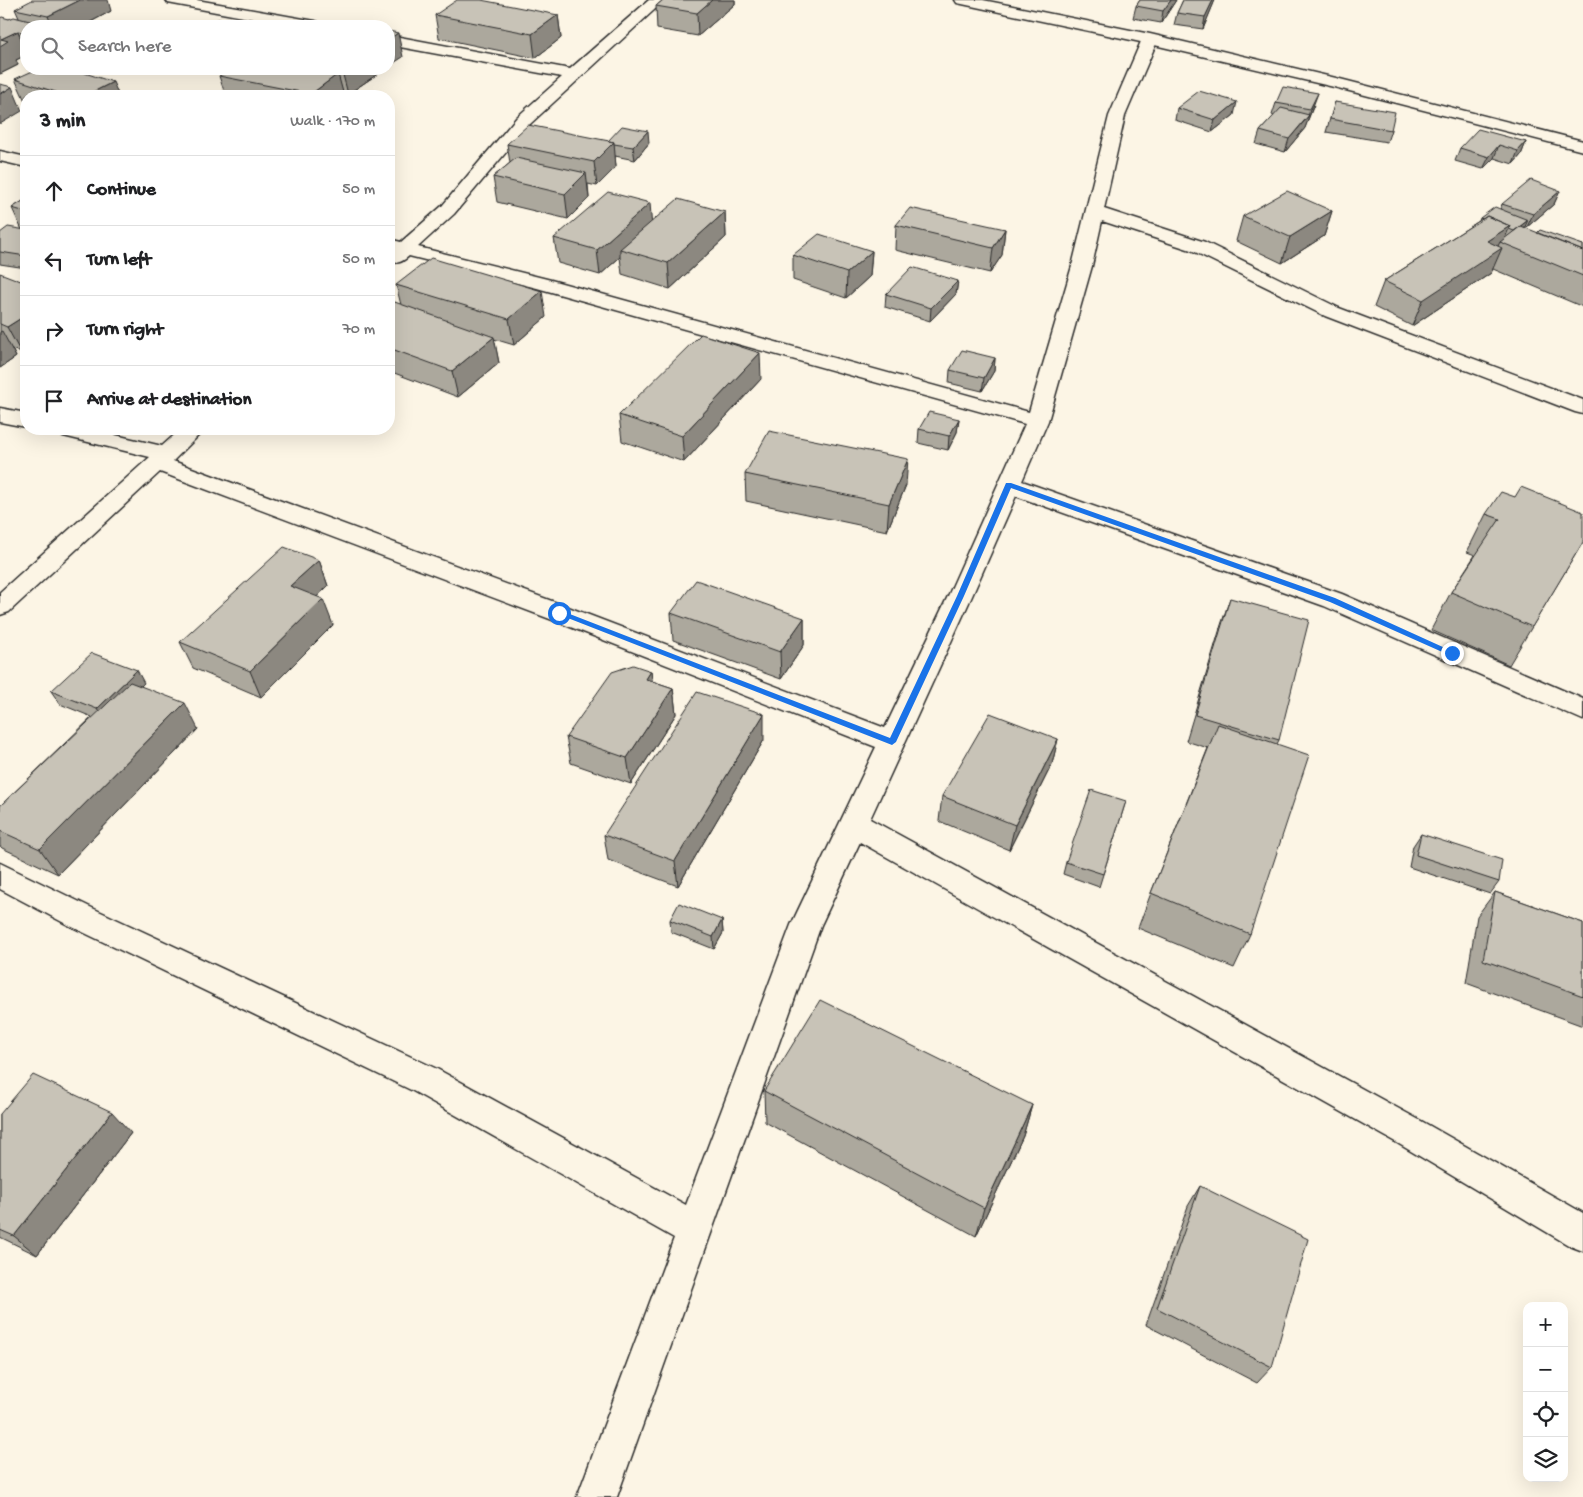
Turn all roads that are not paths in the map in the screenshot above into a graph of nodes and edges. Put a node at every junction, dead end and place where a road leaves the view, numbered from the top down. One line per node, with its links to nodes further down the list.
1 (173, 0): 4 (street)
2 (658, 0): 7 (street)
3 (962, 0): 5 (street)
4 (282, 20)
5 (1150, 39): 8 (street); 11 (street)
6 (395, 41): 7 (street)
7 (573, 74): 12 (street)
8 (1583, 146)
9 (0, 156): 10 (street)
10 (20, 161)
11 (1094, 212): 13 (street); 16 (street)
12 (397, 247): 16 (street)
13 (1583, 407)
14 (0, 415): 15 (street)
15 (20, 419)
16 (1037, 421): 20 (street)
17 (83, 435): 19 (street)
18 (187, 435): 19 (street)
19 (161, 459): 21 (street); 23 (street)
20 (1009, 485): 22 (street); 23 (street)
21 (0, 606)
22 (1583, 710)
23 (892, 742): 24 (street)
24 (853, 824): 26 (street); 27 (street)
25 (0, 875): 26 (street)
26 (695, 1230): 28 (street)
27 (1583, 1233)
28 (597, 1497)

